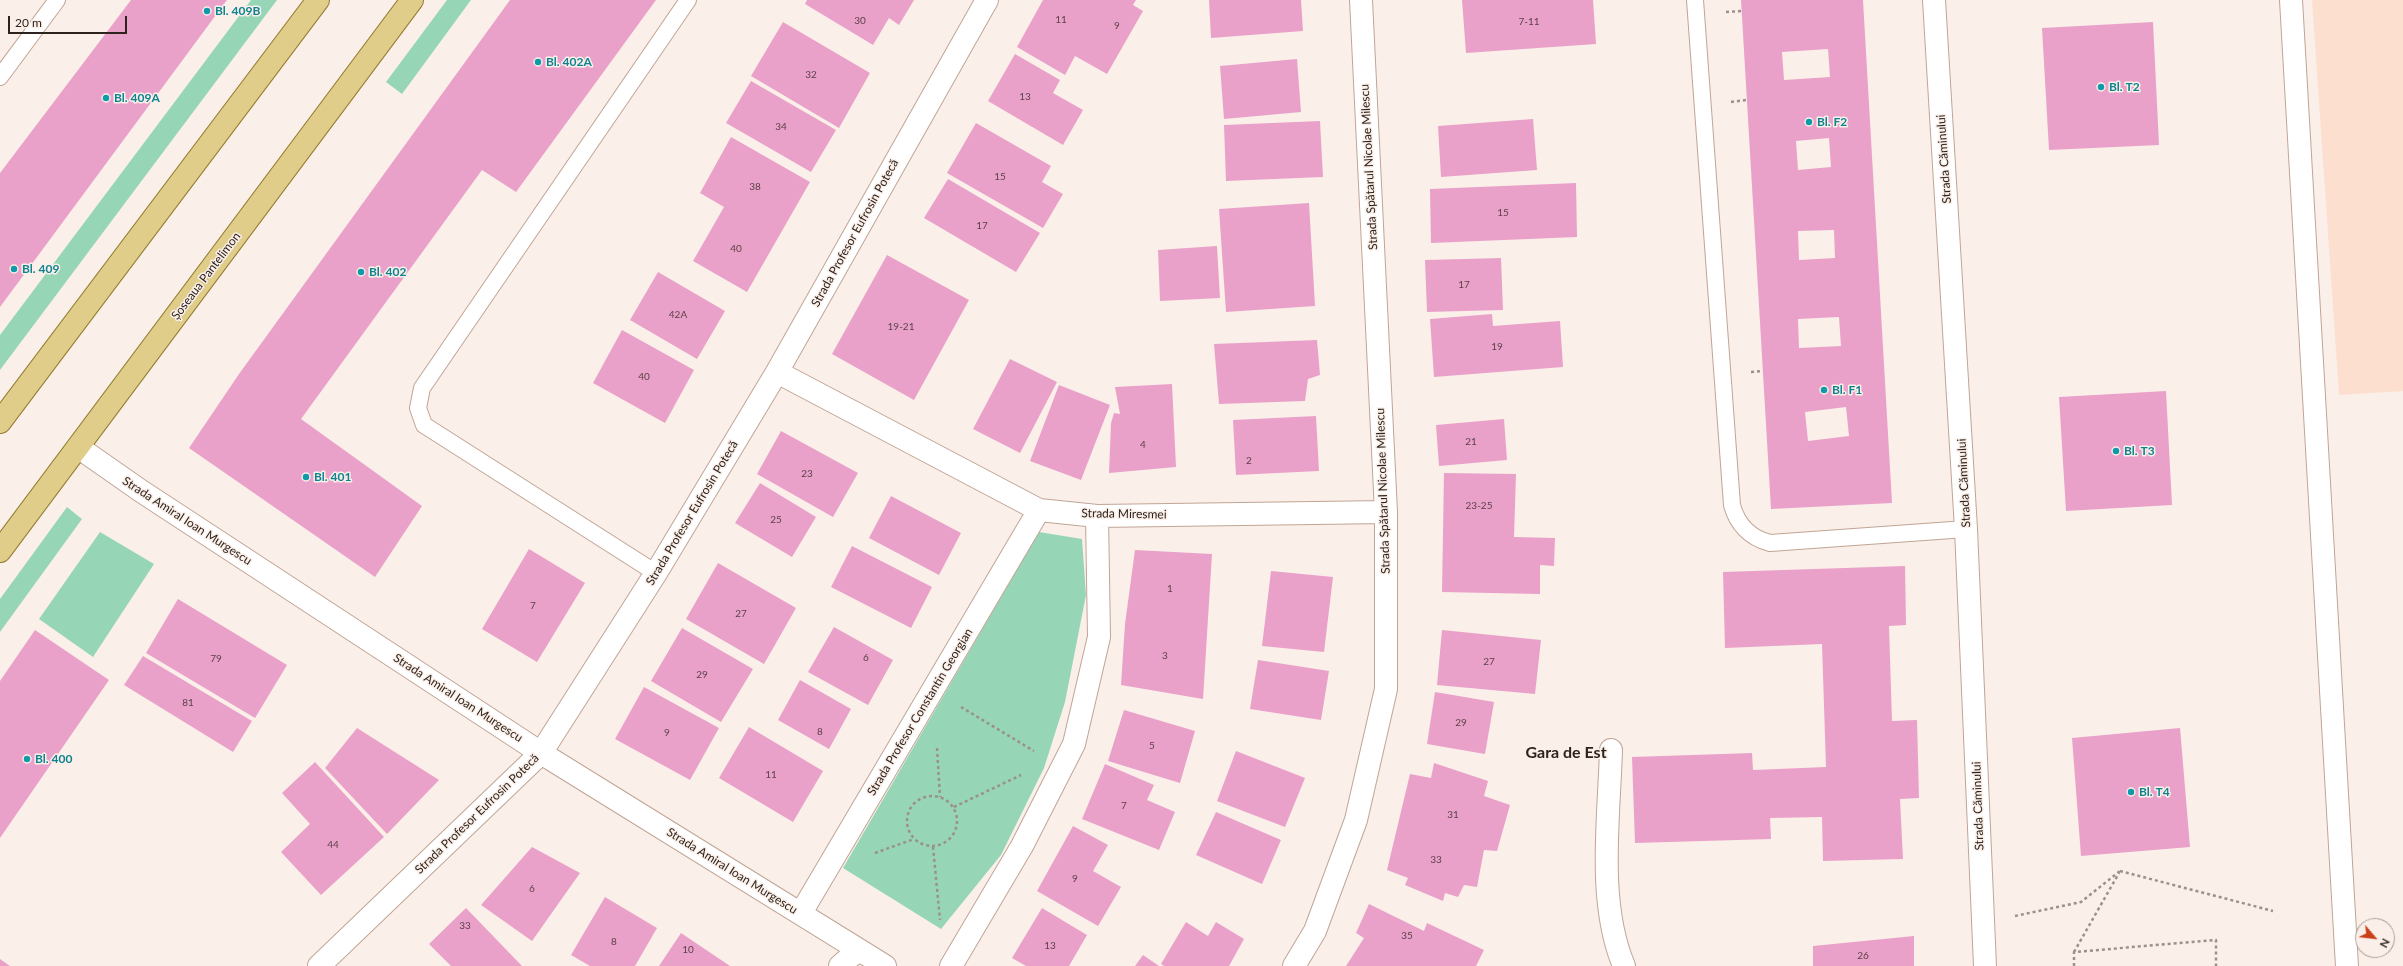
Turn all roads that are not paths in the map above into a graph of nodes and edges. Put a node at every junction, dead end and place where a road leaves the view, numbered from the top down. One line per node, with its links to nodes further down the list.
1 (57, 0): 10 (lane)
2 (318, 0): 12 (main road)
3 (412, 0): 13 (main road, Șoseaua Pantelimon)
4 (688, 0): 19 (lane)
5 (987, 0): 11 (street, Strada Profesor Eufrosin Potecă)
6 (1361, 0): 15 (street, Strada Spătarul Nicolae Milescu)
7 (1695, 0): 17 (lane)
8 (1934, 0): 17 (street, Strada Căminului)
9 (2291, 0): 31 (street)
10 (0, 77)
11 (777, 372): 14 (street, Strada Miresmei); 19 (street, Strada Profesor Eufrosin Potecă)
12 (0, 422)
13 (78, 447): 18 (main road, Șoseaua Pantelimon); 21 (street, Strada Amiral Ioan Murgescu)
14 (1039, 510): 16 (street, Strada Miresmei); 22 (street, Strada Profesor Constantin Georgian)
15 (1386, 512): 16 (street, Strada Miresmei); 28 (street, Strada Spătarul Nicolae Milescu)
16 (1097, 516): 27 (street)
17 (1966, 529): 30 (street, Strada Căminului)
18 (0, 551)
19 (656, 573): 21 (street, Strada Profesor Eufrosin Potecă)
20 (1611, 750): 29 (street)
21 (542, 752): 22 (street, Strada Amiral Ioan Murgescu); 24 (street, Strada Profesor Eufrosin Potecă)
22 (801, 914): 23 (street, Strada Amiral Ioan Murgescu)
23 (858, 950): 25 (street); 26 (street, Strada Amiral Ioan Murgescu)
24 (318, 966)
25 (840, 966)
26 (885, 966)
27 (951, 966)
28 (1294, 966)
29 (1624, 966)
30 (1985, 966)
31 (2347, 966)

